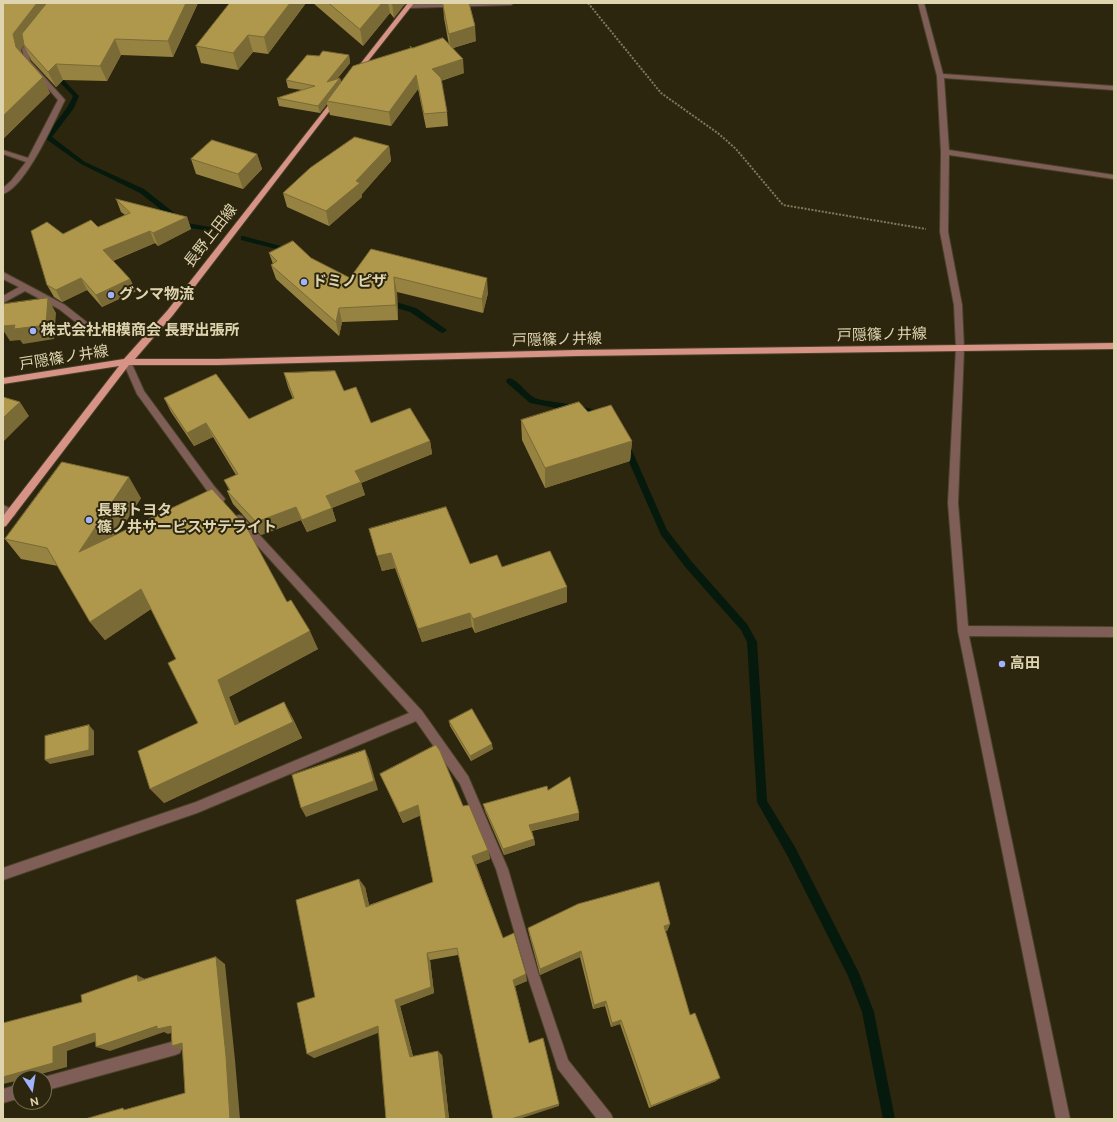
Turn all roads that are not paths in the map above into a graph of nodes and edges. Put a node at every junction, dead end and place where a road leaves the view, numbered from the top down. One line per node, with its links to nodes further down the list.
1 (512, 3): 3 (street)
2 (921, 3): 5 (street)
3 (409, 5): 6 (main road)
4 (37, 33): 11 (street)
5 (940, 76): 7 (street); 10 (street)
6 (351, 80)
7 (1114, 88)
8 (342, 92): 20 (main road, 長野上田線)
9 (3, 152): 11 (street)
10 (945, 152): 12 (street); 19 (street)
11 (30, 161): 13 (street)
12 (1114, 177)
13 (3, 192)
14 (3, 275): 15 (street)
15 (25, 287): 16 (street); 17 (street)
16 (3, 300)
17 (95, 333)
18 (1114, 346): 19 (main road, 戸隠篠ノ井線)
19 (960, 348): 20 (main road, 戸隠篠ノ井線); 24 (street)
20 (127, 362): 21 (main road, 戸隠篠ノ井線); 22 (main road, 長野上田線); 26 (street)
21 (3, 381)
22 (7, 511): 23 (main road, 長野上田線)
23 (3, 523)
24 (963, 631): 25 (street); 31 (street)
25 (1114, 632)
26 (418, 715): 27 (street); 30 (street)
27 (3, 874)
28 (175, 1048): 29 (street)
29 (52, 1082)
30 (606, 1119)
31 (1063, 1119)

